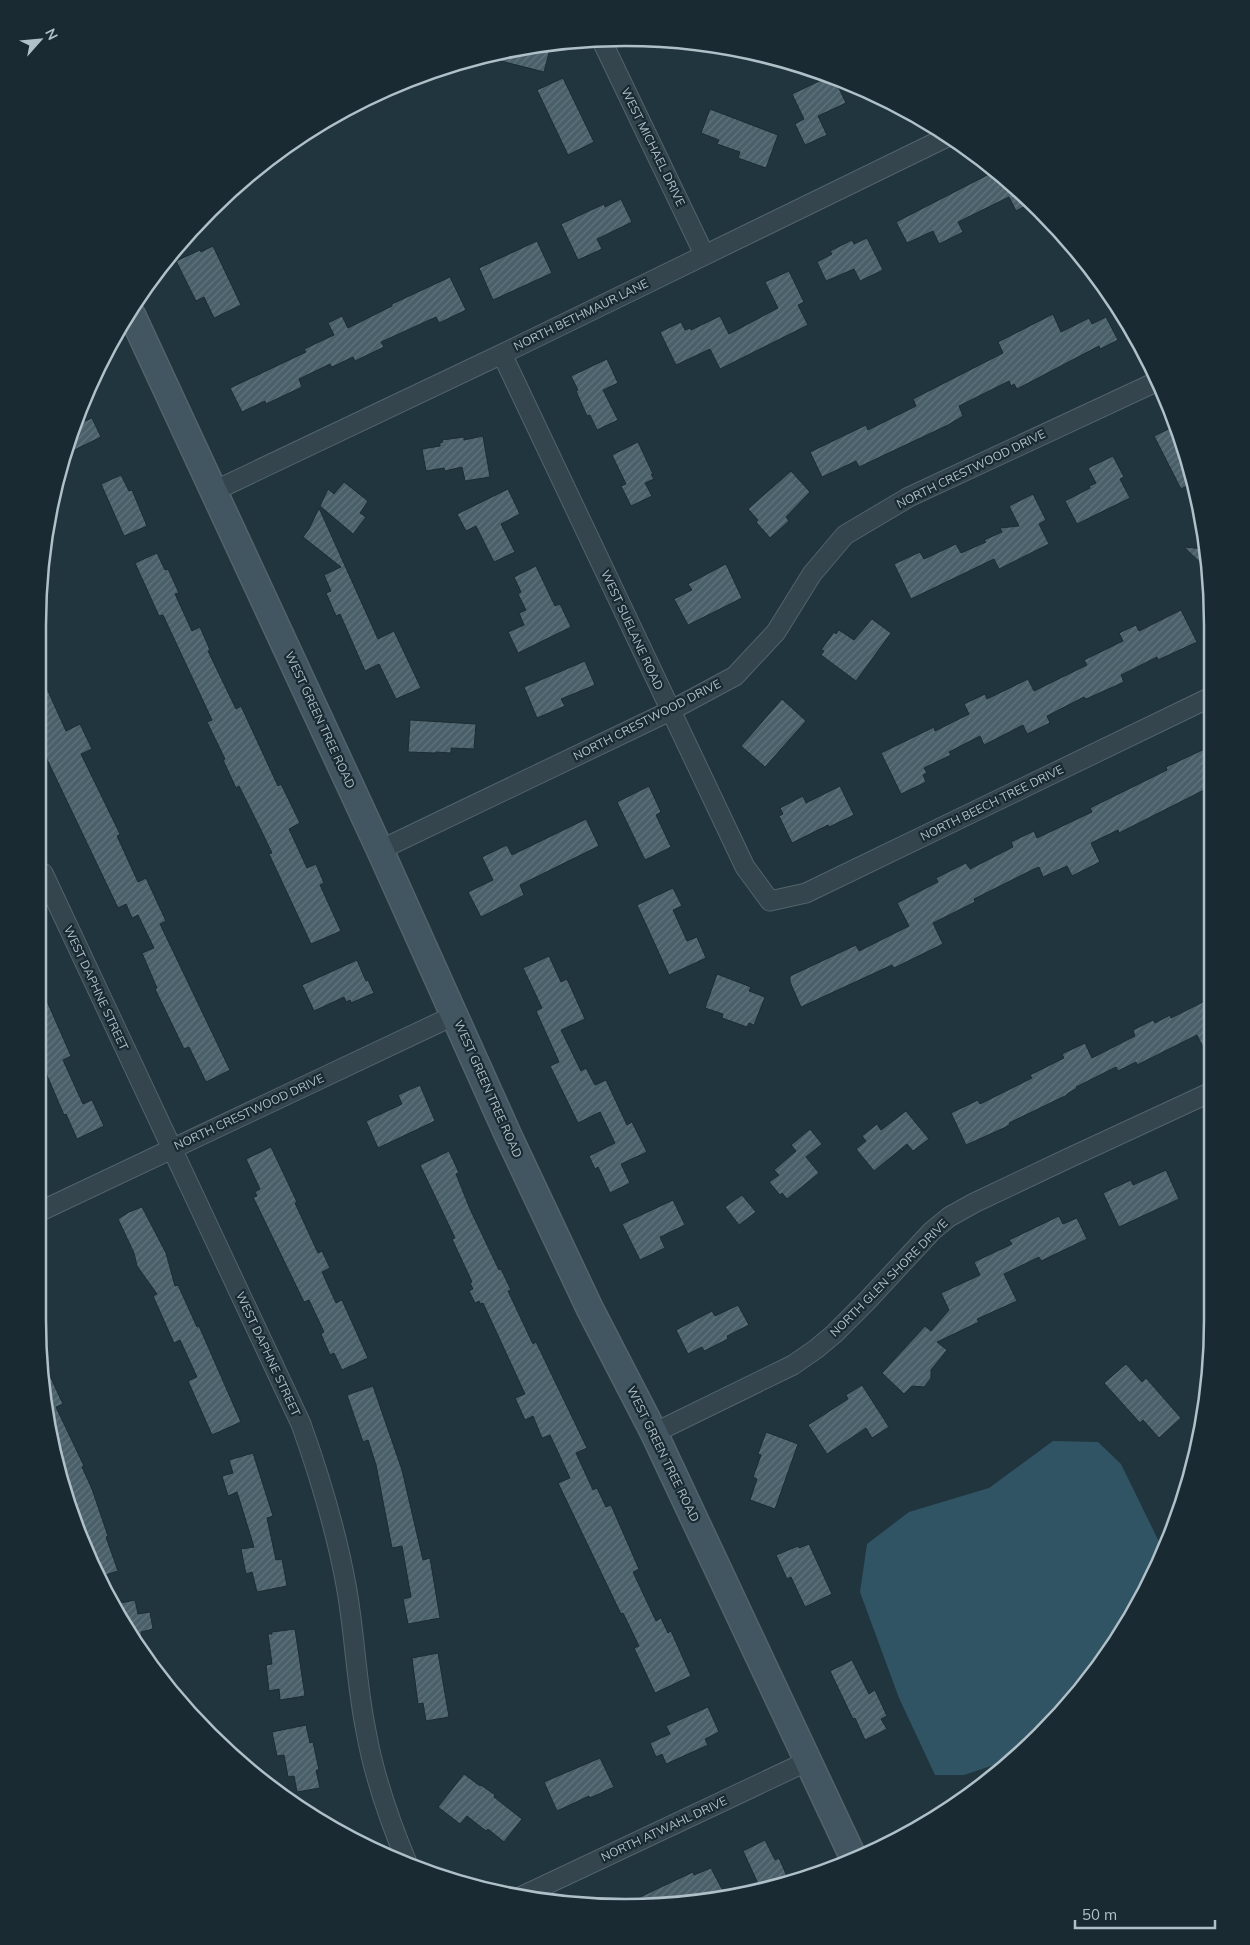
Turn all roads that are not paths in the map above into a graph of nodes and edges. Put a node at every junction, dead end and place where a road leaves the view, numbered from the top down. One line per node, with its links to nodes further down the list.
1 (605, 47): 3 (street, WEST MICHAEL DRIVE)
2 (941, 140): 3 (street, NORTH BETHMAUR LANE)
3 (704, 254): 5 (street, NORTH BETHMAUR LANE)
4 (134, 319): 7 (street, WEST GREEN TREE ROAD)
5 (502, 354): 7 (street, NORTH BETHMAUR LANE); 9 (street, WEST SUELANE ROAD)
6 (1151, 384): 9 (street, NORTH CRESTWOOD DRIVE)
7 (214, 491): 10 (street, WEST GREEN TREE ROAD)
8 (1204, 700): 12 (street, NORTH BEECH TREE DRIVE)
9 (670, 710): 10 (street, NORTH CRESTWOOD DRIVE); 12 (street, WEST SUELANE ROAD)
10 (380, 850): 13 (street, WEST GREEN TREE ROAD)
11 (46, 879): 15 (street, WEST DAPHNE STREET)
12 (770, 901)
13 (455, 1015): 15 (street, NORTH CRESTWOOD DRIVE); 17 (street, WEST GREEN TREE ROAD)
14 (1204, 1095): 17 (street, NORTH GLEN SHORE DRIVE)
15 (171, 1149): 16 (street, NORTH CRESTWOOD DRIVE); 20 (street, WEST DAPHNE STREET)
16 (46, 1209)
17 (654, 1433): 18 (street, WEST GREEN TREE ROAD)
18 (808, 1760): 19 (street, WEST GREEN TREE ROAD); 21 (street, NORTH ATWAHL DRIVE)
19 (851, 1853)
20 (404, 1855)
21 (532, 1891)

